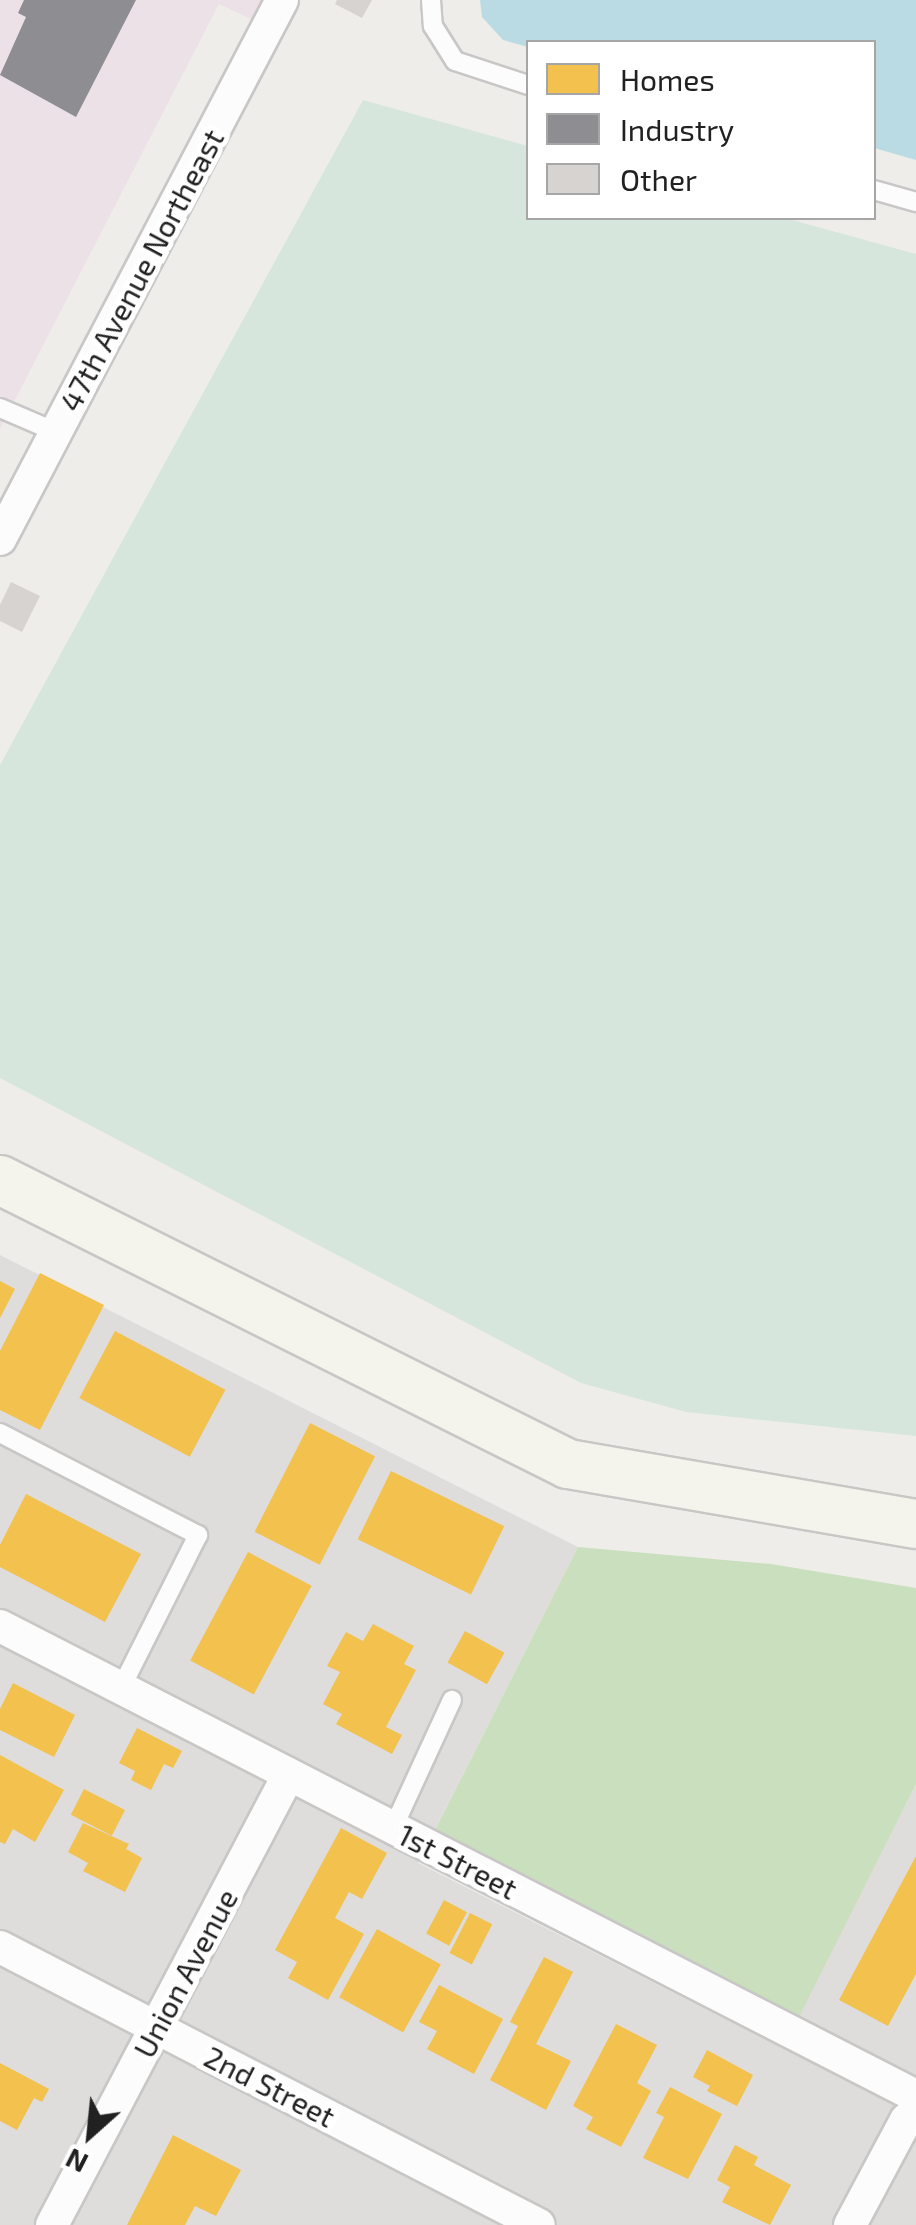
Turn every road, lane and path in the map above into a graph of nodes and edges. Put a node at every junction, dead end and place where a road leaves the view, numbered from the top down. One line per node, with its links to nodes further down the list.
1 (282, 0): 7 (street, 47th Avenue Northeast)
2 (431, 0): 3 (lane)
3 (526, 84)
4 (876, 191): 5 (lane)
5 (916, 202)
6 (0, 408): 7 (lane)
7 (56, 432): 8 (street, 47th Avenue Northeast)
8 (0, 539)
9 (0, 1180): 11 (street)
10 (0, 1434): 13 (lane)
11 (916, 1524)
12 (0, 1626): 13 (street, 1st Street)
13 (121, 1688): 15 (street, 1st Street)
14 (452, 1700): 16 (lane)
15 (289, 1774): 16 (street, 1st Street); 18 (street, Union Avenue)
16 (393, 1828): 19 (street, 1st Street)
17 (0, 1947): 18 (street, 2nd Street)
18 (156, 2028): 21 (street, Union Avenue); 22 (street, 2nd Street)
19 (916, 2096)
20 (916, 2112): 23 (street)
21 (52, 2225)
22 (539, 2225)
23 (850, 2225)

